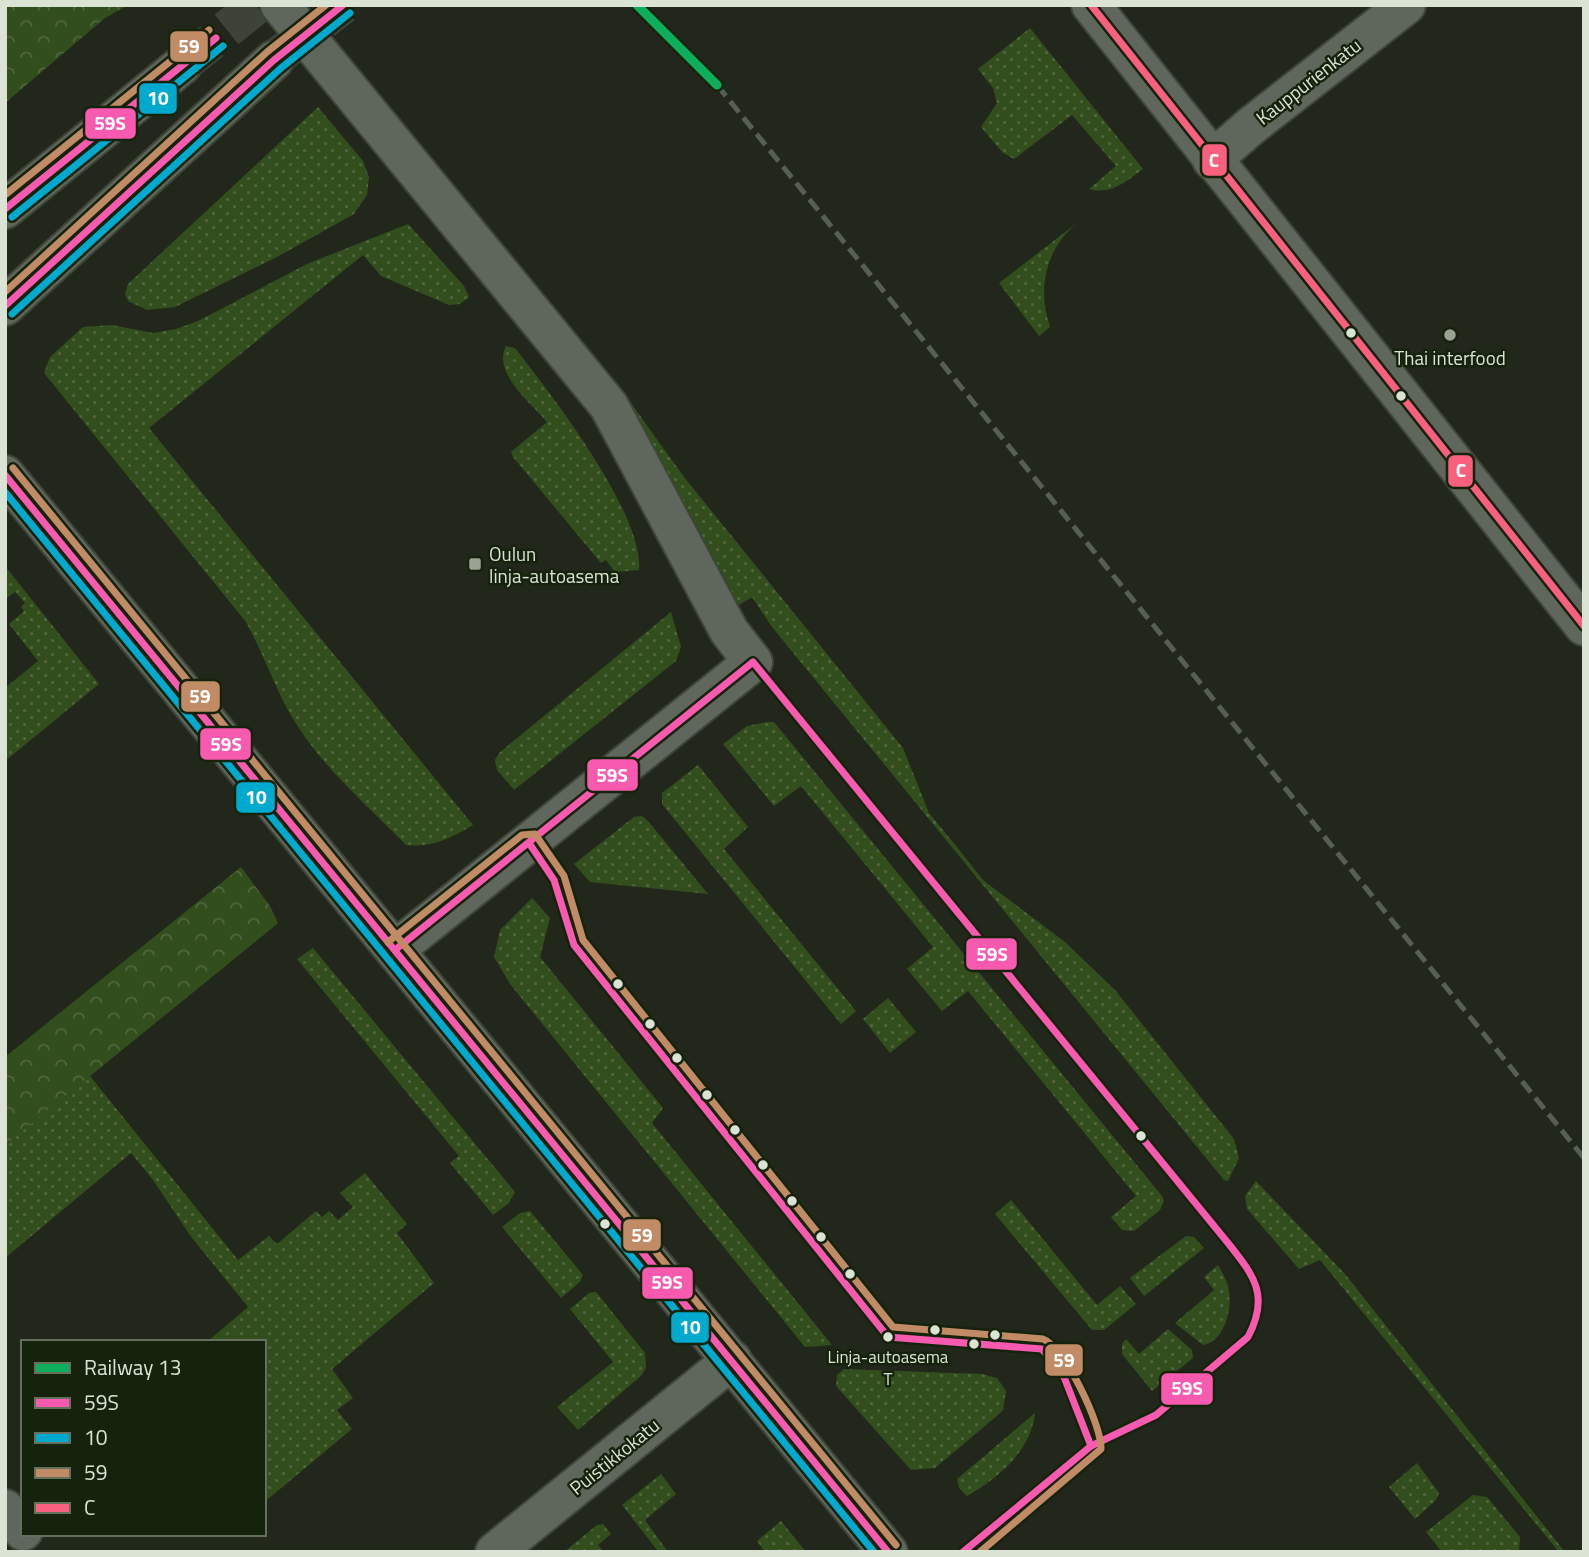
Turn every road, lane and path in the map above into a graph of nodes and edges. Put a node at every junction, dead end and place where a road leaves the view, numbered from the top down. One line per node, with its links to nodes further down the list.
1 (280, 5): 11 (street)
2 (1091, 5): 6 (street)
3 (1406, 5): 6 (street, Kauppurienkatu)
4 (274, 60): 8 (main road)
5 (182, 65): 7 (main road)
6 (1212, 160): 10 (street)
7 (5, 209)
8 (5, 306)
9 (5, 475): 11 (street)
10 (1584, 626)
11 (395, 950): 12 (street)
12 (732, 1360): 17 (street, Puistikkokatu); 18 (street)
13 (5, 1509): 14 (street)
14 (21, 1529)
15 (27, 1536): 16 (street)
16 (40, 1552)
17 (495, 1552)
18 (888, 1552)

